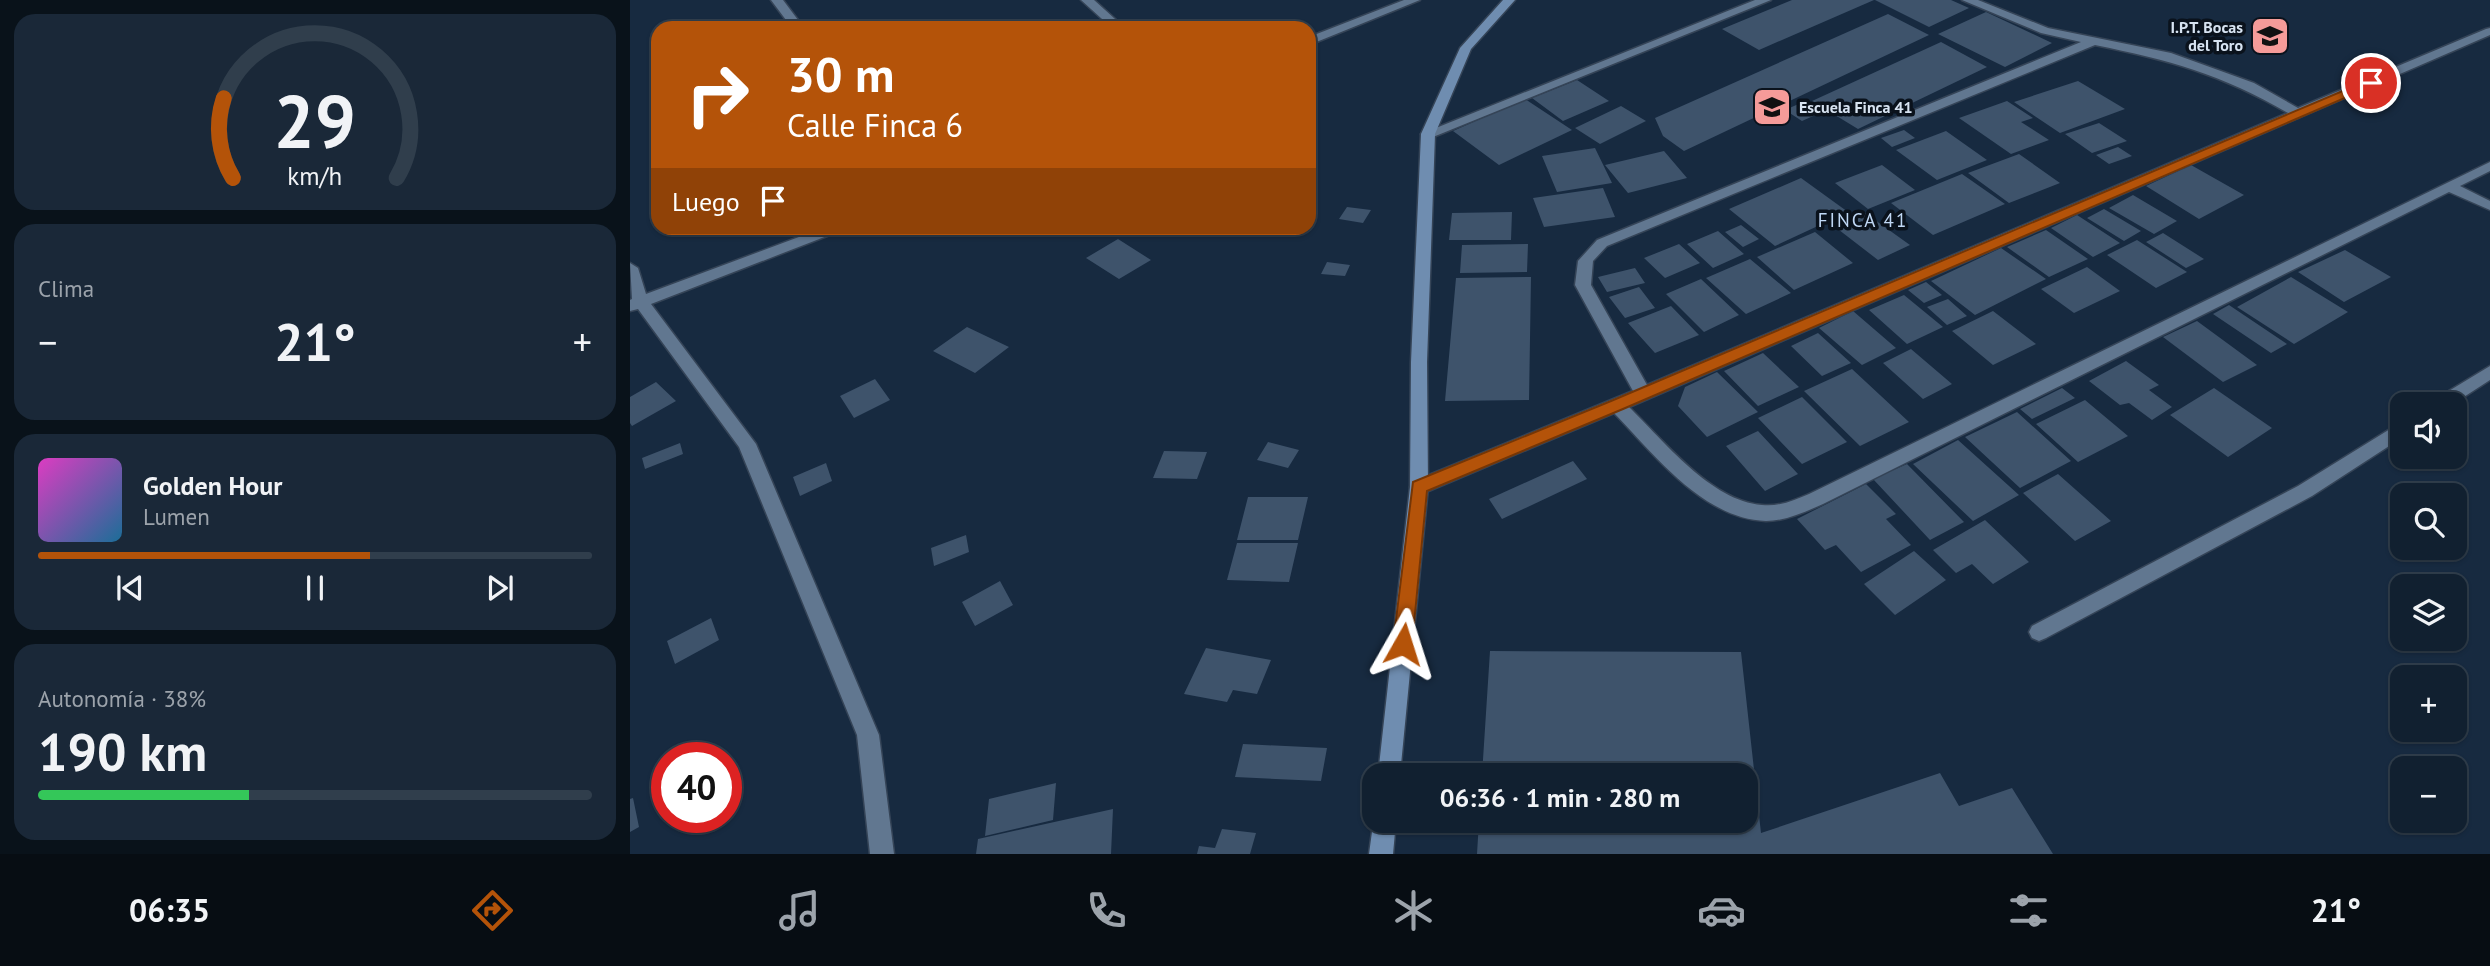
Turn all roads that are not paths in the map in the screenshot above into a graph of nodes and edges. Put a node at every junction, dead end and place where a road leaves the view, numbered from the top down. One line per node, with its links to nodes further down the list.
1 (777, 0): 7 (street)
2 (1087, 0): 8 (street)
3 (1414, 0): 10 (street)
4 (1508, 0): 13 (street)
5 (1765, 0): 13 (street)
6 (1968, 0): 11 (street)
7 (793, 21)
8 (1111, 21)
9 (2490, 31): 12 (street)
10 (1316, 38)
11 (2091, 42): 12 (street); 22 (street)
12 (2299, 114): 22 (street)
13 (1428, 134): 25 (street)
14 (2490, 166): 15 (street)
15 (2451, 187): 16 (street); 23 (street)
16 (2490, 206)
17 (817, 235): 19 (street)
18 (630, 268): 19 (street)
19 (636, 304): 29 (street)
20 (2490, 372): 21 (street)
21 (2459, 392)
22 (1643, 393): 23 (street)
23 (1617, 405): 25 (street)
24 (2390, 436): 26 (street)
25 (1419, 487): 27 (street)
26 (2039, 632)
27 (1390, 763)
28 (1383, 833): 30 (street)
29 (882, 854)
30 (1381, 854)

